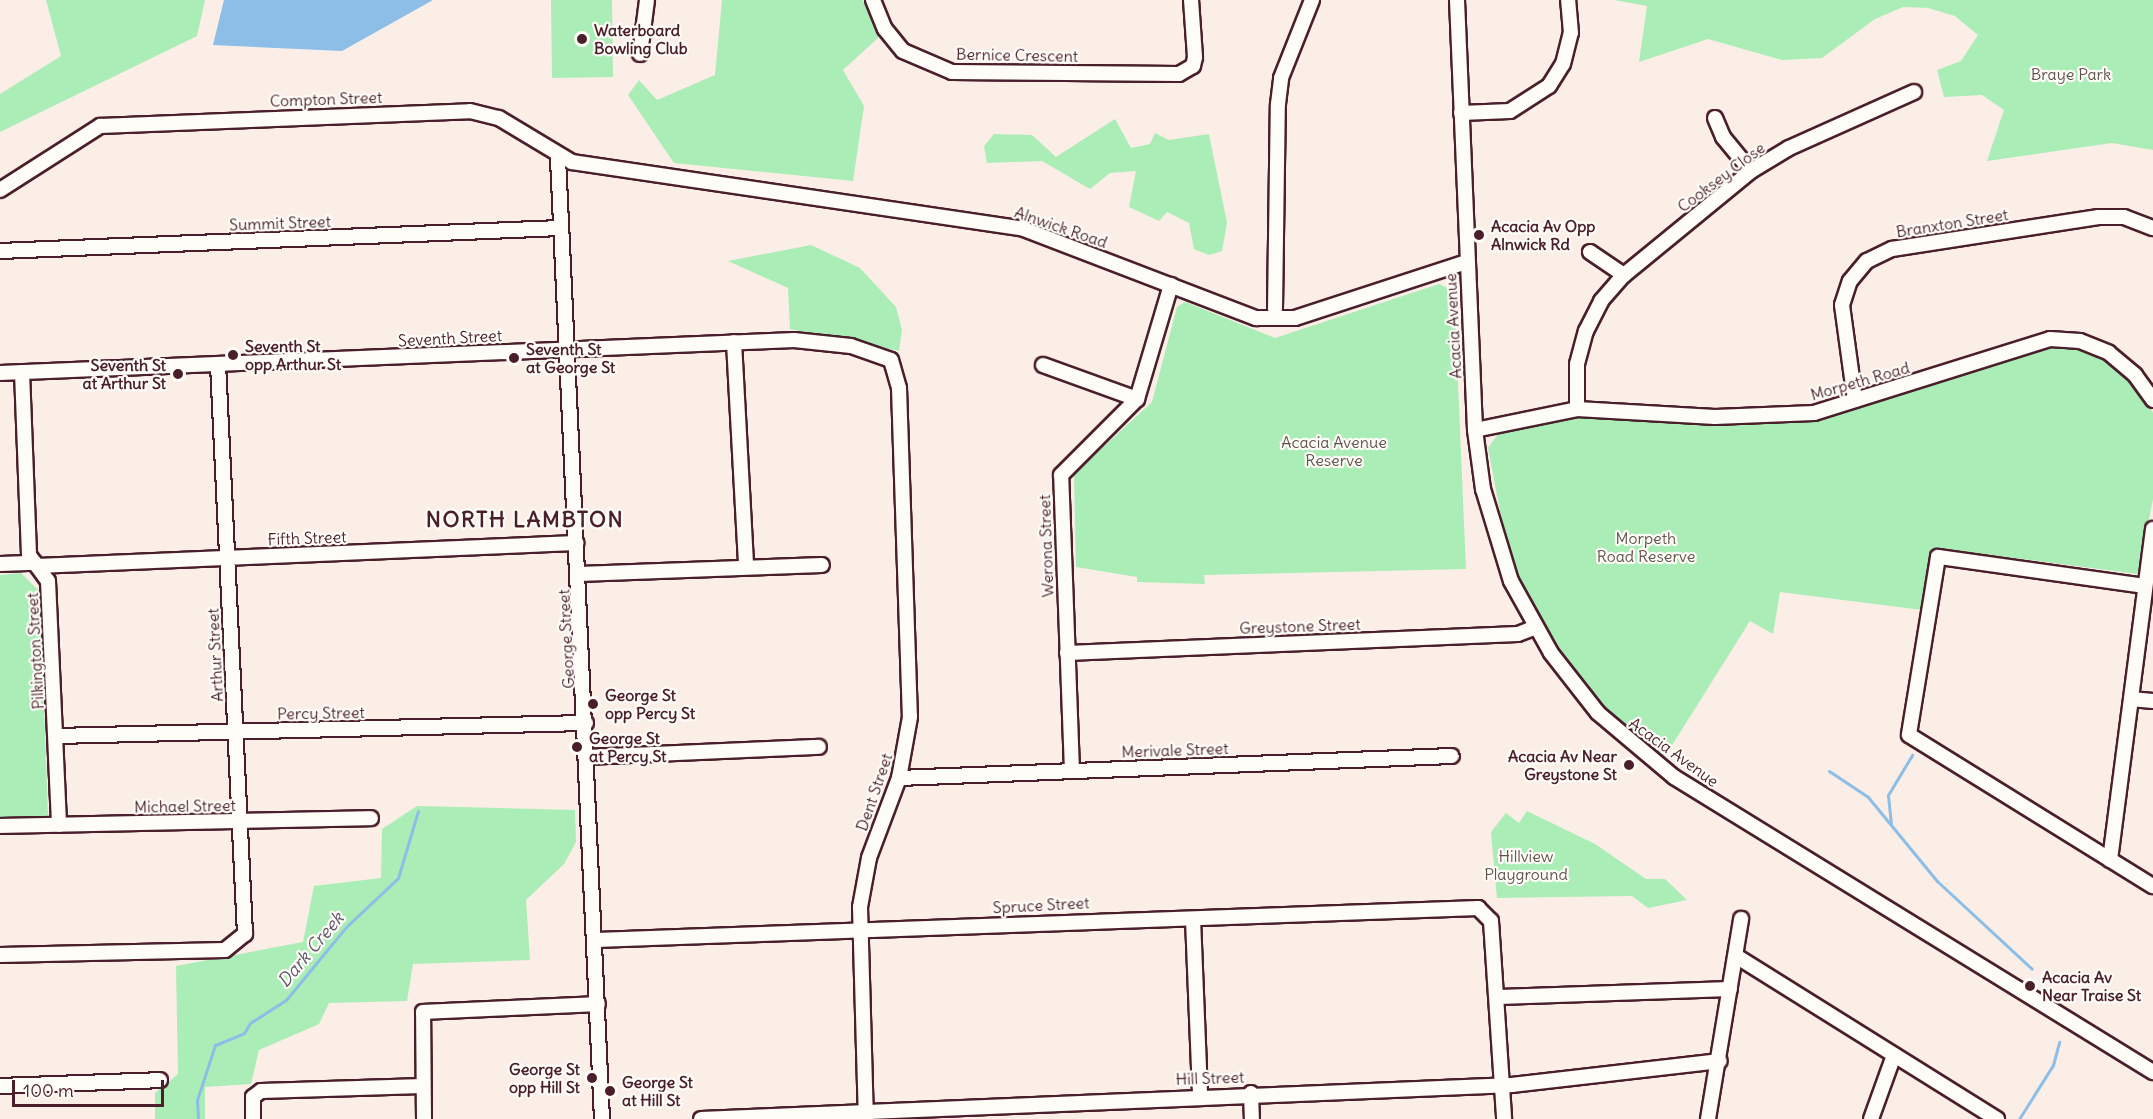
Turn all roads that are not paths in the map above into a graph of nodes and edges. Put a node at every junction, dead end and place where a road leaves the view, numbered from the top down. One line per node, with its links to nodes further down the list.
1 (647, 0): 7 (street)
2 (873, 0): 3 (street, Bernice Crescent)
3 (1191, 0)
4 (1312, 0): 21 (street)
5 (1457, 0): 9 (street, Acacia Avenue)
6 (1568, 0): 9 (street)
7 (640, 54)
8 (1914, 92): 12 (street, Cooksey Close)
9 (1461, 113): 18 (street, Acacia Avenue)
10 (1716, 118): 12 (street)
11 (558, 158): 13 (street, Compton Street); 14 (street, George Street); 20 (street, Alnwick Road)
12 (1751, 171): 19 (street, Cooksey Close)
13 (0, 190)
14 (561, 228): 16 (street, Summit Street); 23 (street, George Street)
15 (2153, 228): 30 (street, Branxton Street)
16 (0, 251)
17 (1590, 252): 19 (street)
18 (1466, 262): 20 (street, Alnwick Road); 33 (street, Acacia Avenue)
19 (1624, 274): 32 (street, Cooksey Close)
20 (1171, 285): 29 (street, Werona Street)
21 (1275, 309)
22 (734, 342): 23 (street, Seventh Street); 26 (street, Seventh Street); 40 (street)
23 (568, 349): 24 (street, Seventh Street); 35 (street, George Street)
24 (218, 364): 27 (street, Seventh Street); 36 (street, Arthur Street)
25 (1043, 365): 29 (street)
26 (896, 366): 54 (street, Dent Street)
27 (22, 372): 28 (street, Seventh Street); 38 (street, Pilkington Street)
28 (0, 373)
29 (1137, 399): 44 (street, Werona Street)
30 (1855, 400): 31 (street, Morpeth Road); 32 (street, Morpeth Road)
31 (2153, 400)
32 (1577, 409): 33 (street, Morpeth Road)
33 (1475, 430): 43 (street, Acacia Avenue)
34 (2153, 529): 42 (street)
35 (577, 543): 36 (street, Fifth Street); 41 (street, George Street)
36 (226, 558): 38 (street, Fifth Street); 48 (street, Arthur Street)
37 (0, 564): 38 (street, Fifth Street)
38 (36, 564): 49 (street, Pilkington Street)
39 (822, 565): 40 (street)
40 (746, 567): 41 (street)
41 (579, 574): 47 (street, George Street)
42 (2145, 586): 45 (street); 59 (street)
43 (1534, 628): 44 (street, Greystone Street); 72 (street, Acacia Avenue)
44 (1067, 653): 53 (street, Werona Street)
45 (2132, 699): 46 (street); 59 (street)
46 (2153, 701)
47 (586, 723): 48 (street, Percy Street); 52 (street, George Street)
48 (236, 731): 49 (street, Percy Street); 56 (street, Arthur Street)
49 (56, 736): 57 (street, Pilkington Street)
50 (819, 747): 52 (street)
51 (1452, 756): 53 (street, Merivale Street)
52 (587, 757): 64 (street, George Street)
53 (1072, 771): 54 (street, Merivale Street)
54 (899, 778): 63 (street, Dent Street)
55 (371, 818): 56 (street, Michael Street)
56 (241, 822): 57 (street, Michael Street); 65 (street, Arthur Street)
57 (59, 825): 58 (street, Michael Street)
58 (0, 826)
59 (2110, 860): 60 (street)
60 (2153, 886)
61 (1193, 919): 63 (street, Spruce Street); 68 (street, Spruce Street); 78 (street)
62 (1741, 919): 66 (street)
63 (859, 929): 64 (street, Spruce Street); 79 (street, Dent Street)
64 (596, 939): 69 (street, George Street)
65 (0, 955)
66 (1736, 956): 67 (street); 70 (street)
67 (1730, 989): 68 (street); 71 (street)
68 (1499, 997): 74 (street)
69 (598, 1005): 76 (street); 82 (street, George Street)
70 (1894, 1055): 87 (street); 88 (street)
71 (1720, 1061): 74 (street, Hill Street); 86 (street)
72 (2153, 1072)
73 (160, 1080): 75 (street)
74 (1502, 1084): 77 (street, Hill Street); 85 (street)
75 (0, 1086)
76 (423, 1086): 80 (street); 81 (street)
77 (1251, 1094): 78 (street, Hill Street); 84 (street)
78 (1200, 1095): 79 (street, Hill Street)
79 (866, 1115): 83 (street, Hill Street)
80 (253, 1119)
81 (424, 1119)
82 (602, 1119)
83 (701, 1119)
84 (1252, 1119)
85 (1504, 1119)
86 (1708, 1119)
87 (1871, 1119)
88 (1997, 1119)

